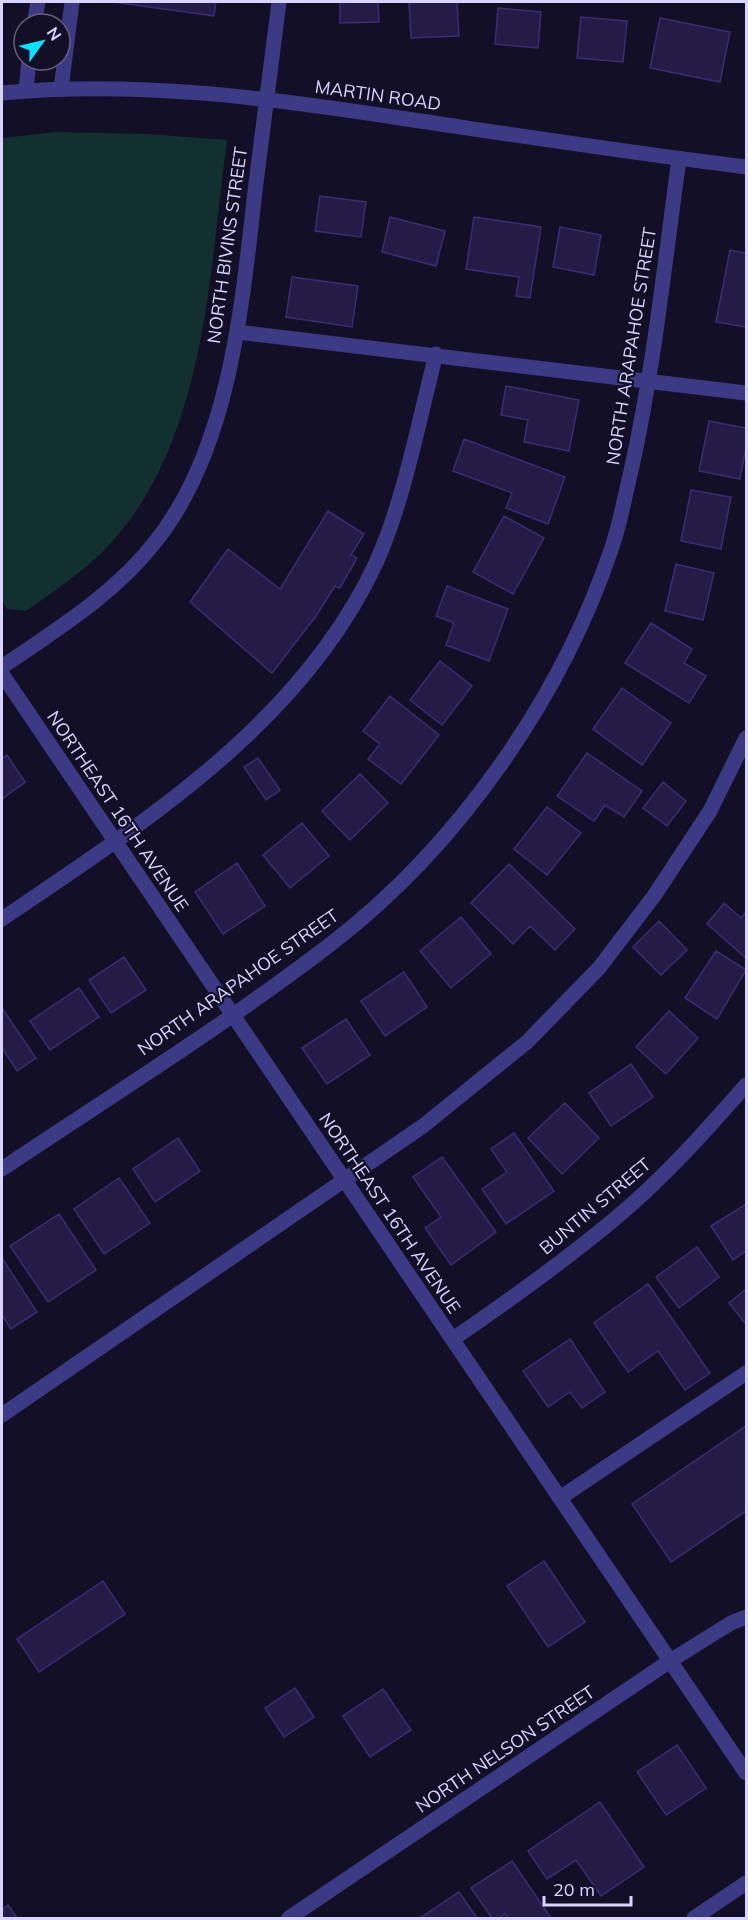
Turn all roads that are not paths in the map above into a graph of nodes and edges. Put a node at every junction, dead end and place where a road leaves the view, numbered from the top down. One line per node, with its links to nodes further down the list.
1 (72, 2): 4 (street)
2 (279, 2): 7 (street)
3 (28, 72): 5 (street)
4 (61, 89): 5 (street, MARTIN ROAD); 7 (street, MARTIN ROAD)
5 (26, 90): 6 (street, MARTIN ROAD)
6 (2, 93)
7 (266, 98): 8 (street, MARTIN ROAD); 10 (street, NORTH BIVINS STREET)
8 (679, 159): 9 (street, MARTIN ROAD); 12 (street, NORTH ARAPAHOE STREET)
9 (747, 167)
10 (237, 332): 11 (street); 14 (street, NORTH BIVINS STREET)
11 (436, 354): 12 (street); 17 (street)
12 (648, 380): 13 (street); 19 (street, NORTH ARAPAHOE STREET)
13 (747, 393)
14 (2, 667)
15 (2, 674): 17 (street, NORTHEAST 16TH AVENUE)
16 (747, 738): 22 (street)
17 (115, 842): 18 (street); 19 (street, NORTHEAST 16TH AVENUE)
18 (2, 919)
19 (232, 1014): 21 (street, NORTH ARAPAHOE STREET); 22 (street, NORTHEAST 16TH AVENUE)
20 (747, 1085): 23 (street, BUNTIN STREET)
21 (2, 1169)
22 (344, 1180): 23 (street, NORTHEAST 16TH AVENUE); 25 (street)
23 (453, 1339): 26 (street, NORTHEAST 16TH AVENUE)
24 (747, 1373): 26 (street)
25 (2, 1414)
26 (560, 1498): 28 (street, NORTHEAST 16TH AVENUE)
27 (747, 1617): 28 (street, NORTH NELSON STREET)
28 (670, 1661): 29 (street, NORTHEAST 16TH AVENUE); 31 (street, NORTH NELSON STREET)
29 (747, 1773)
30 (747, 1883): 32 (street)
31 (289, 1918)
32 (694, 1918)

